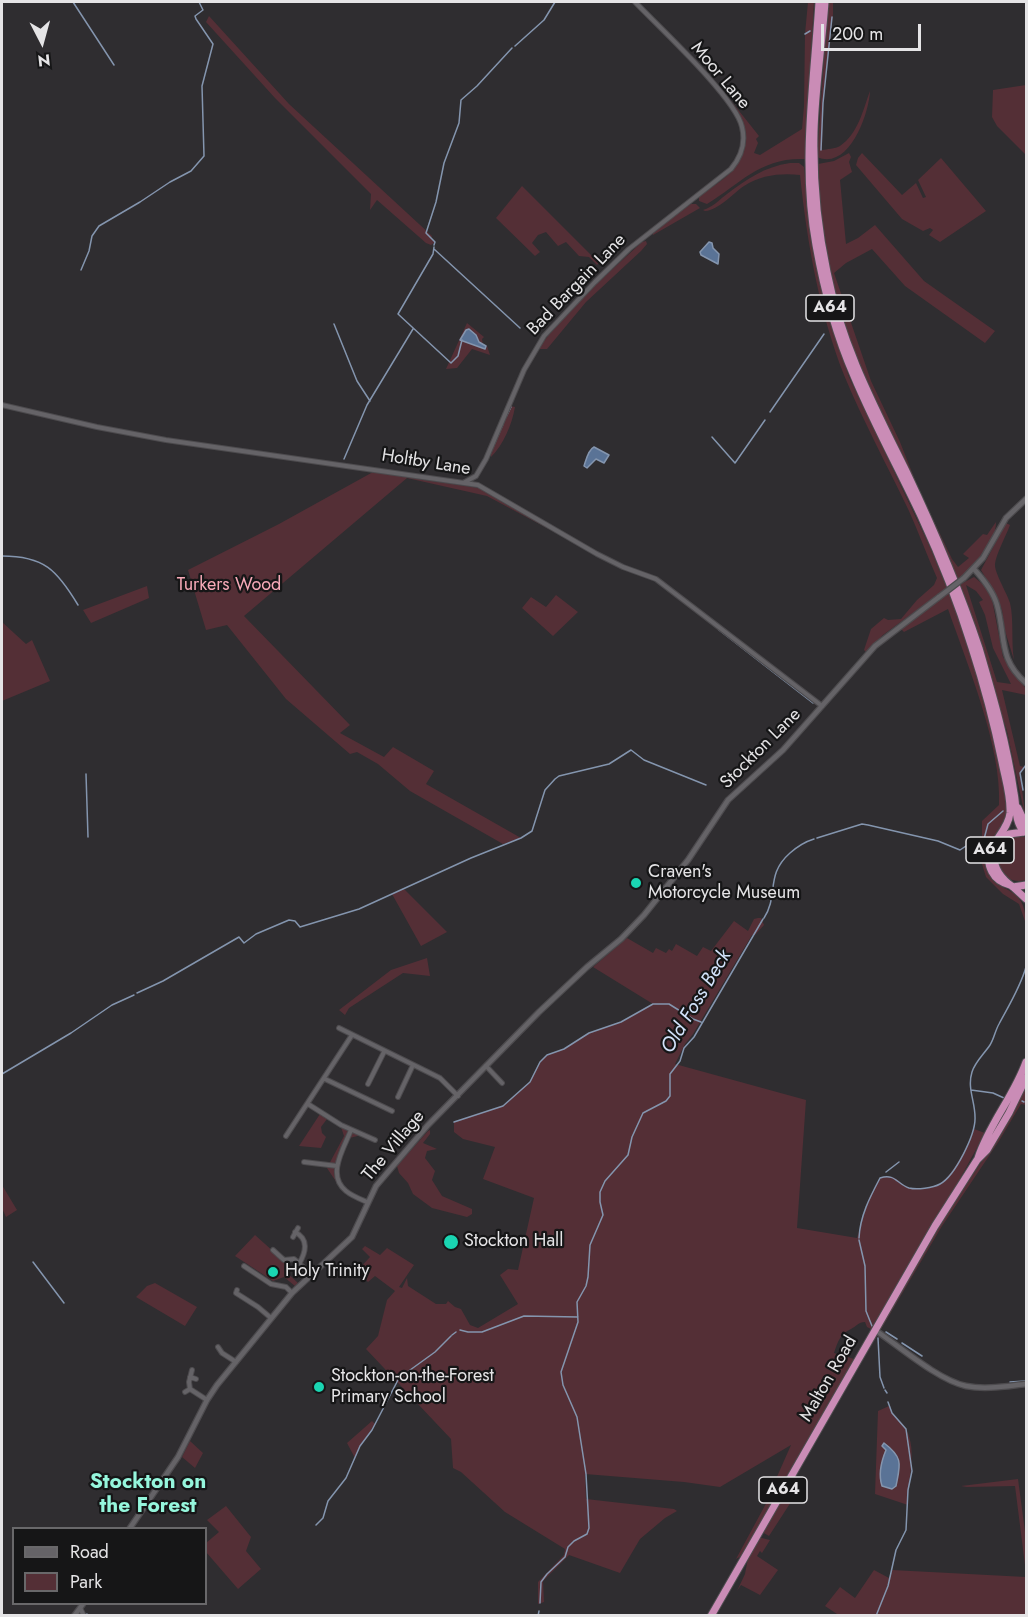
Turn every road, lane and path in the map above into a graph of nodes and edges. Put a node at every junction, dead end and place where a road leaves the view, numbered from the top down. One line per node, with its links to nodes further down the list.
1 (635, 2): 4 (street, Moor Lane)
2 (819, 2): 15 (highway, A64)
3 (825, 2): 13 (highway, A64)
4 (693, 198): 6 (street, Bad Bargain Lane)
5 (2, 405): 7 (street, Holtby Lane)
6 (476, 476): 7 (street, Bad Bargain Lane); 8 (street)
7 (465, 483): 8 (street, Holtby Lane)
8 (478, 485): 12 (street, Holtby Lane)
9 (1026, 499): 10 (street, Stockton Lane)
10 (974, 569): 11 (street); 12 (street, Stockton Lane, bridge)
11 (1026, 683)
12 (822, 706): 18 (street, Stockton Lane)
13 (1026, 830): 15 (highway)
14 (1026, 885): 15 (highway)
15 (1012, 886): 16 (highway, A64)
16 (1026, 899)
17 (339, 1028): 19 (street)
18 (524, 1028): 23 (street, The Village)
19 (352, 1035): 20 (street); 25 (street)
20 (384, 1052): 22 (street); 27 (street)
21 (1026, 1062): 35 (highway, Malton Road / A64)
22 (413, 1065): 28 (street); 29 (street)
23 (486, 1066): 26 (street); 28 (street, The Village)
24 (1026, 1078): 35 (highway, Malton Road / A64)
25 (325, 1079): 30 (street); 31 (street)
26 (502, 1083)
27 (368, 1084)
28 (458, 1096): 38 (street, The Village)
29 (398, 1098)
30 (308, 1104): 32 (street); 33 (street)
31 (392, 1111)
32 (351, 1130): 34 (street); 37 (street)
33 (286, 1136)
34 (375, 1140)
35 (977, 1160): 47 (highway, Malton Road / A64)
36 (304, 1162): 37 (street)
37 (337, 1166): 38 (street)
38 (367, 1202): 43 (street, The Village)
39 (292, 1237): 41 (street)
40 (273, 1250): 41 (street)
41 (299, 1264): 43 (street)
42 (244, 1266): 45 (street)
43 (311, 1274): 45 (street, The Village)
44 (236, 1292): 46 (street)
45 (292, 1293): 46 (street, The Village)
46 (271, 1318): 49 (street, The Village)
47 (875, 1330): 53 (street); 61 (highway, Malton Road / A64)
48 (218, 1347): 49 (street)
49 (237, 1362): 56 (street, The Village)
50 (192, 1370): 51 (street)
51 (190, 1377): 52 (street); 54 (street)
52 (196, 1379)
53 (1026, 1384)
54 (190, 1389): 55 (street); 56 (street)
55 (185, 1392)
56 (207, 1400): 57 (street, The Village)
57 (131, 1527)
58 (82, 1606): 59 (street); 60 (street)
59 (74, 1616)
60 (84, 1616)
61 (711, 1616)

